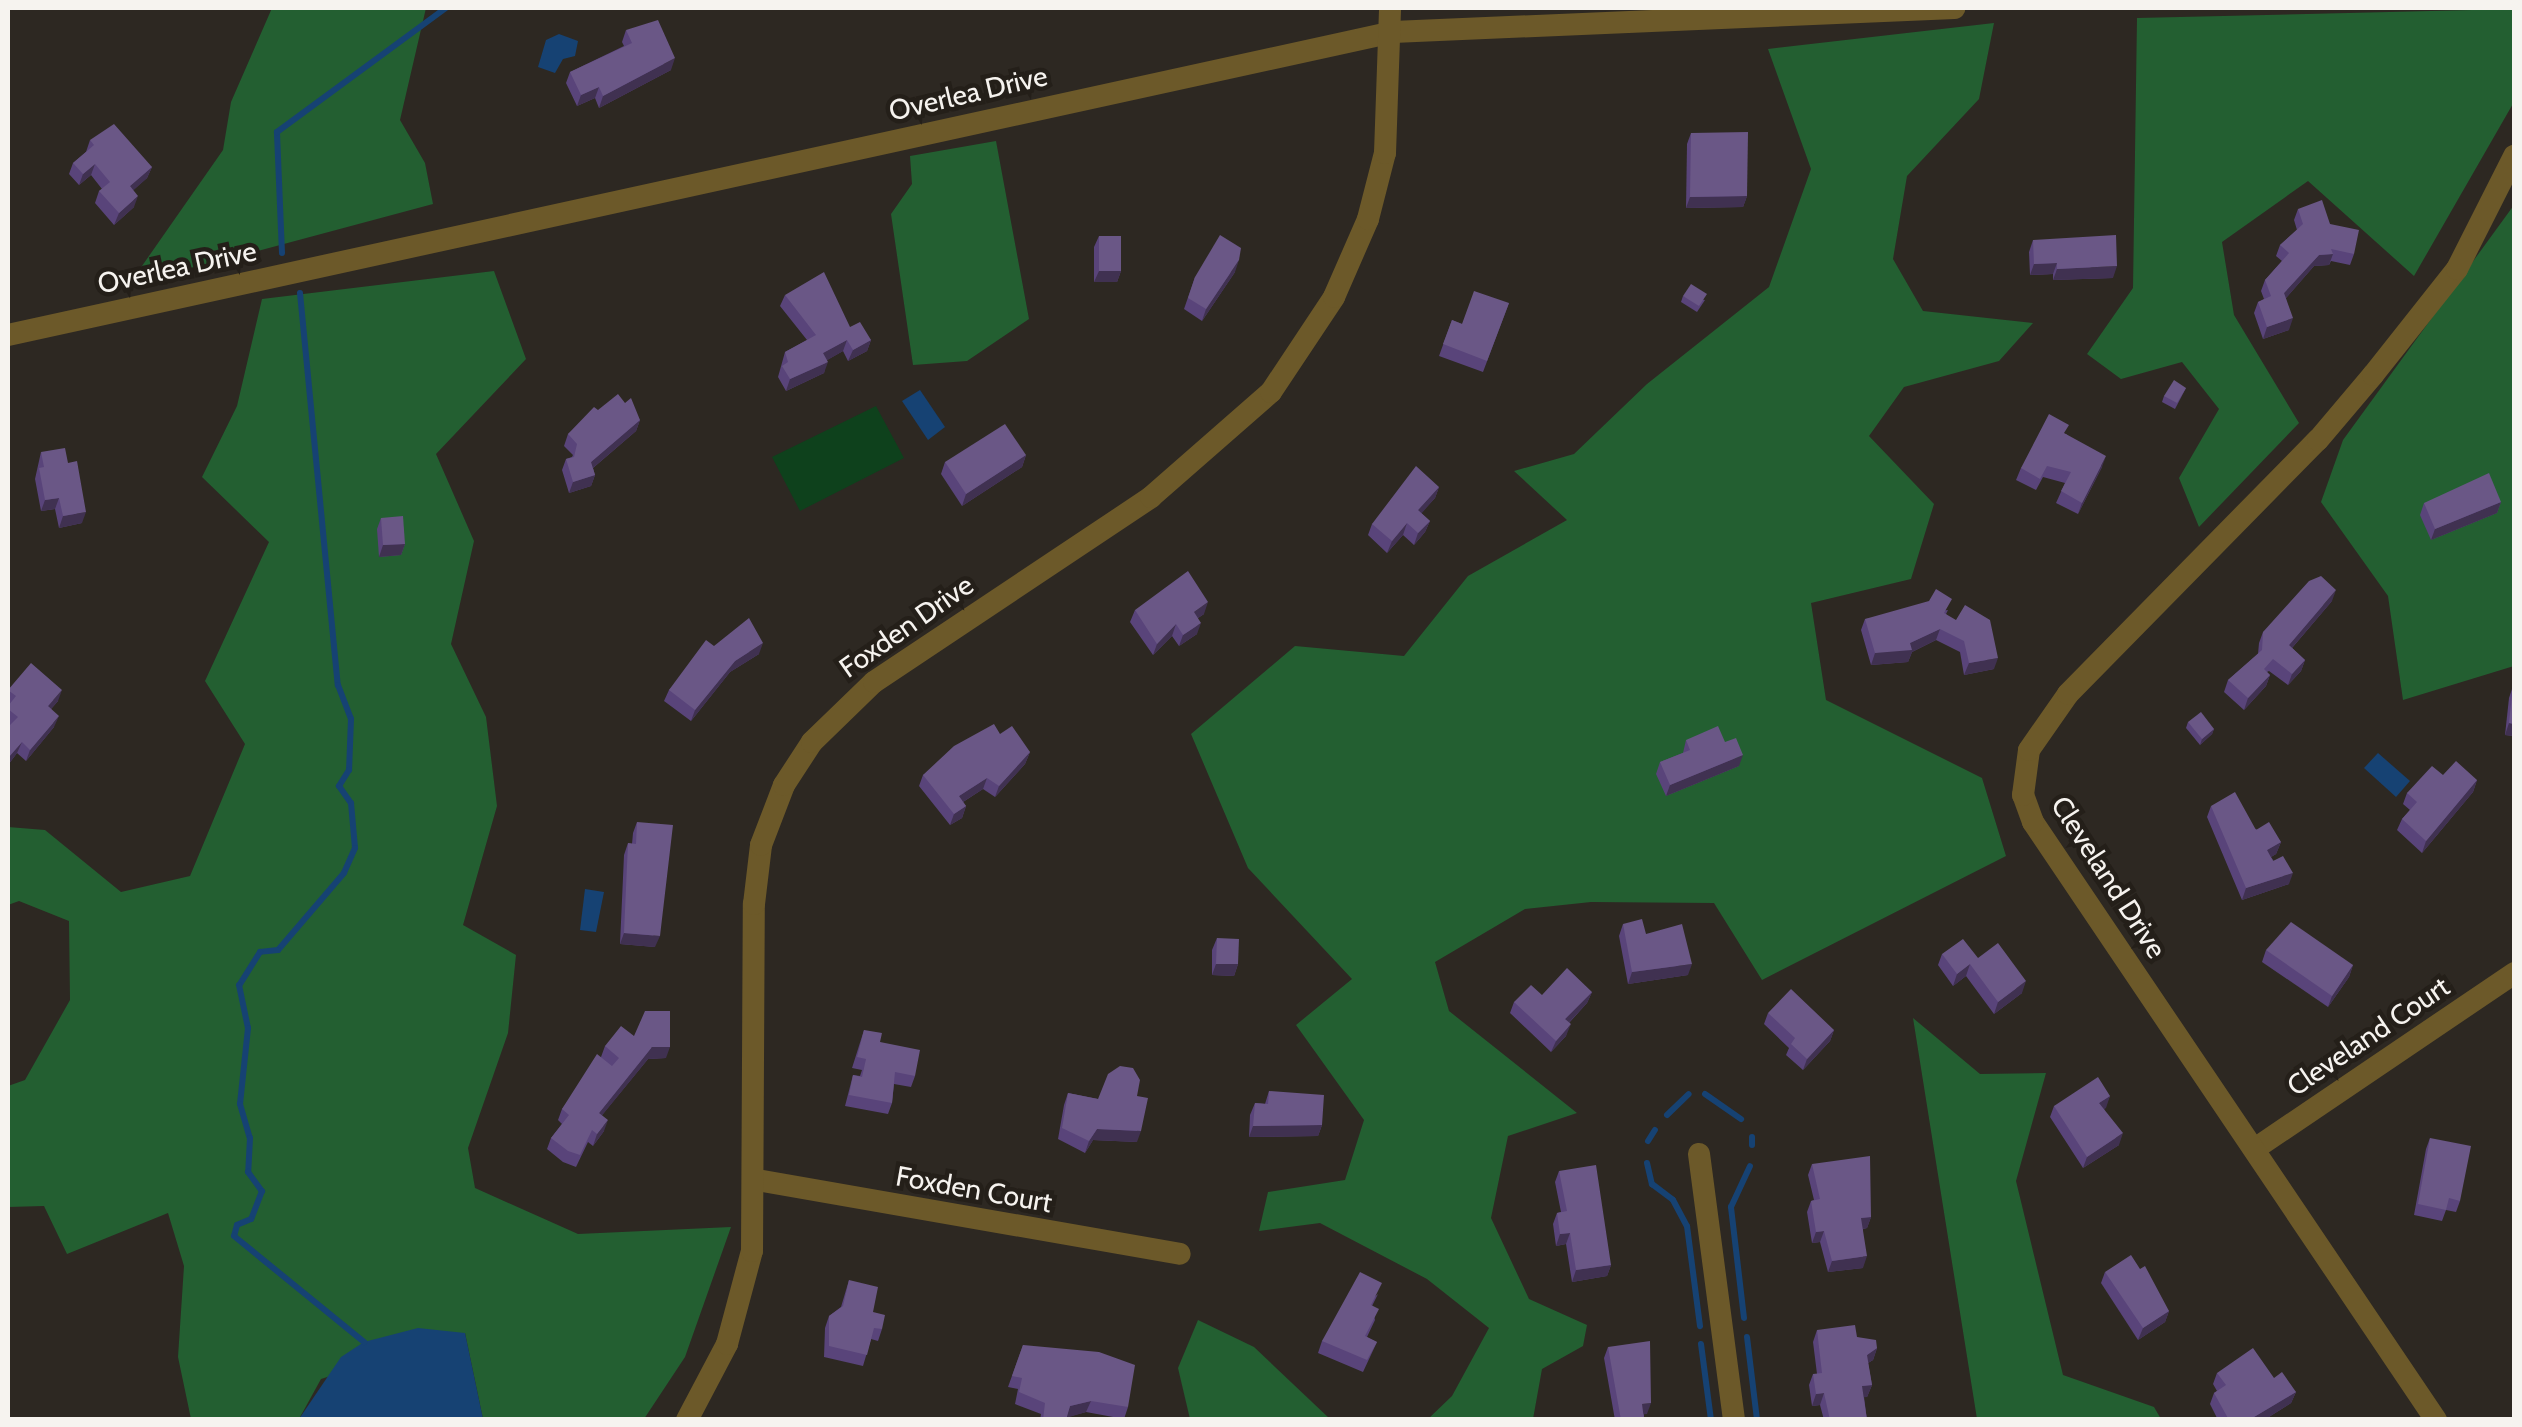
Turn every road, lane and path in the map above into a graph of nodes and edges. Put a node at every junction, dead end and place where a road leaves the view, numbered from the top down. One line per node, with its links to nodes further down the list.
1 (1390, 8): 3 (street, Foxden Drive)
2 (1954, 8): 3 (street, Overlea Drive)
3 (1392, 32): 5 (street, Overlea Drive); 9 (street, Foxden Drive)
4 (2514, 156): 7 (street, Cleveland Drive)
5 (8, 335)
6 (2514, 973): 7 (street, Cleveland Court)
7 (2256, 1148): 13 (street, Cleveland Drive)
8 (1698, 1154): 12 (street)
9 (756, 1180): 10 (street, Foxden Court); 11 (street, Foxden Drive)
10 (1180, 1254)
11 (687, 1420)
12 (1734, 1420)
13 (2436, 1420)

